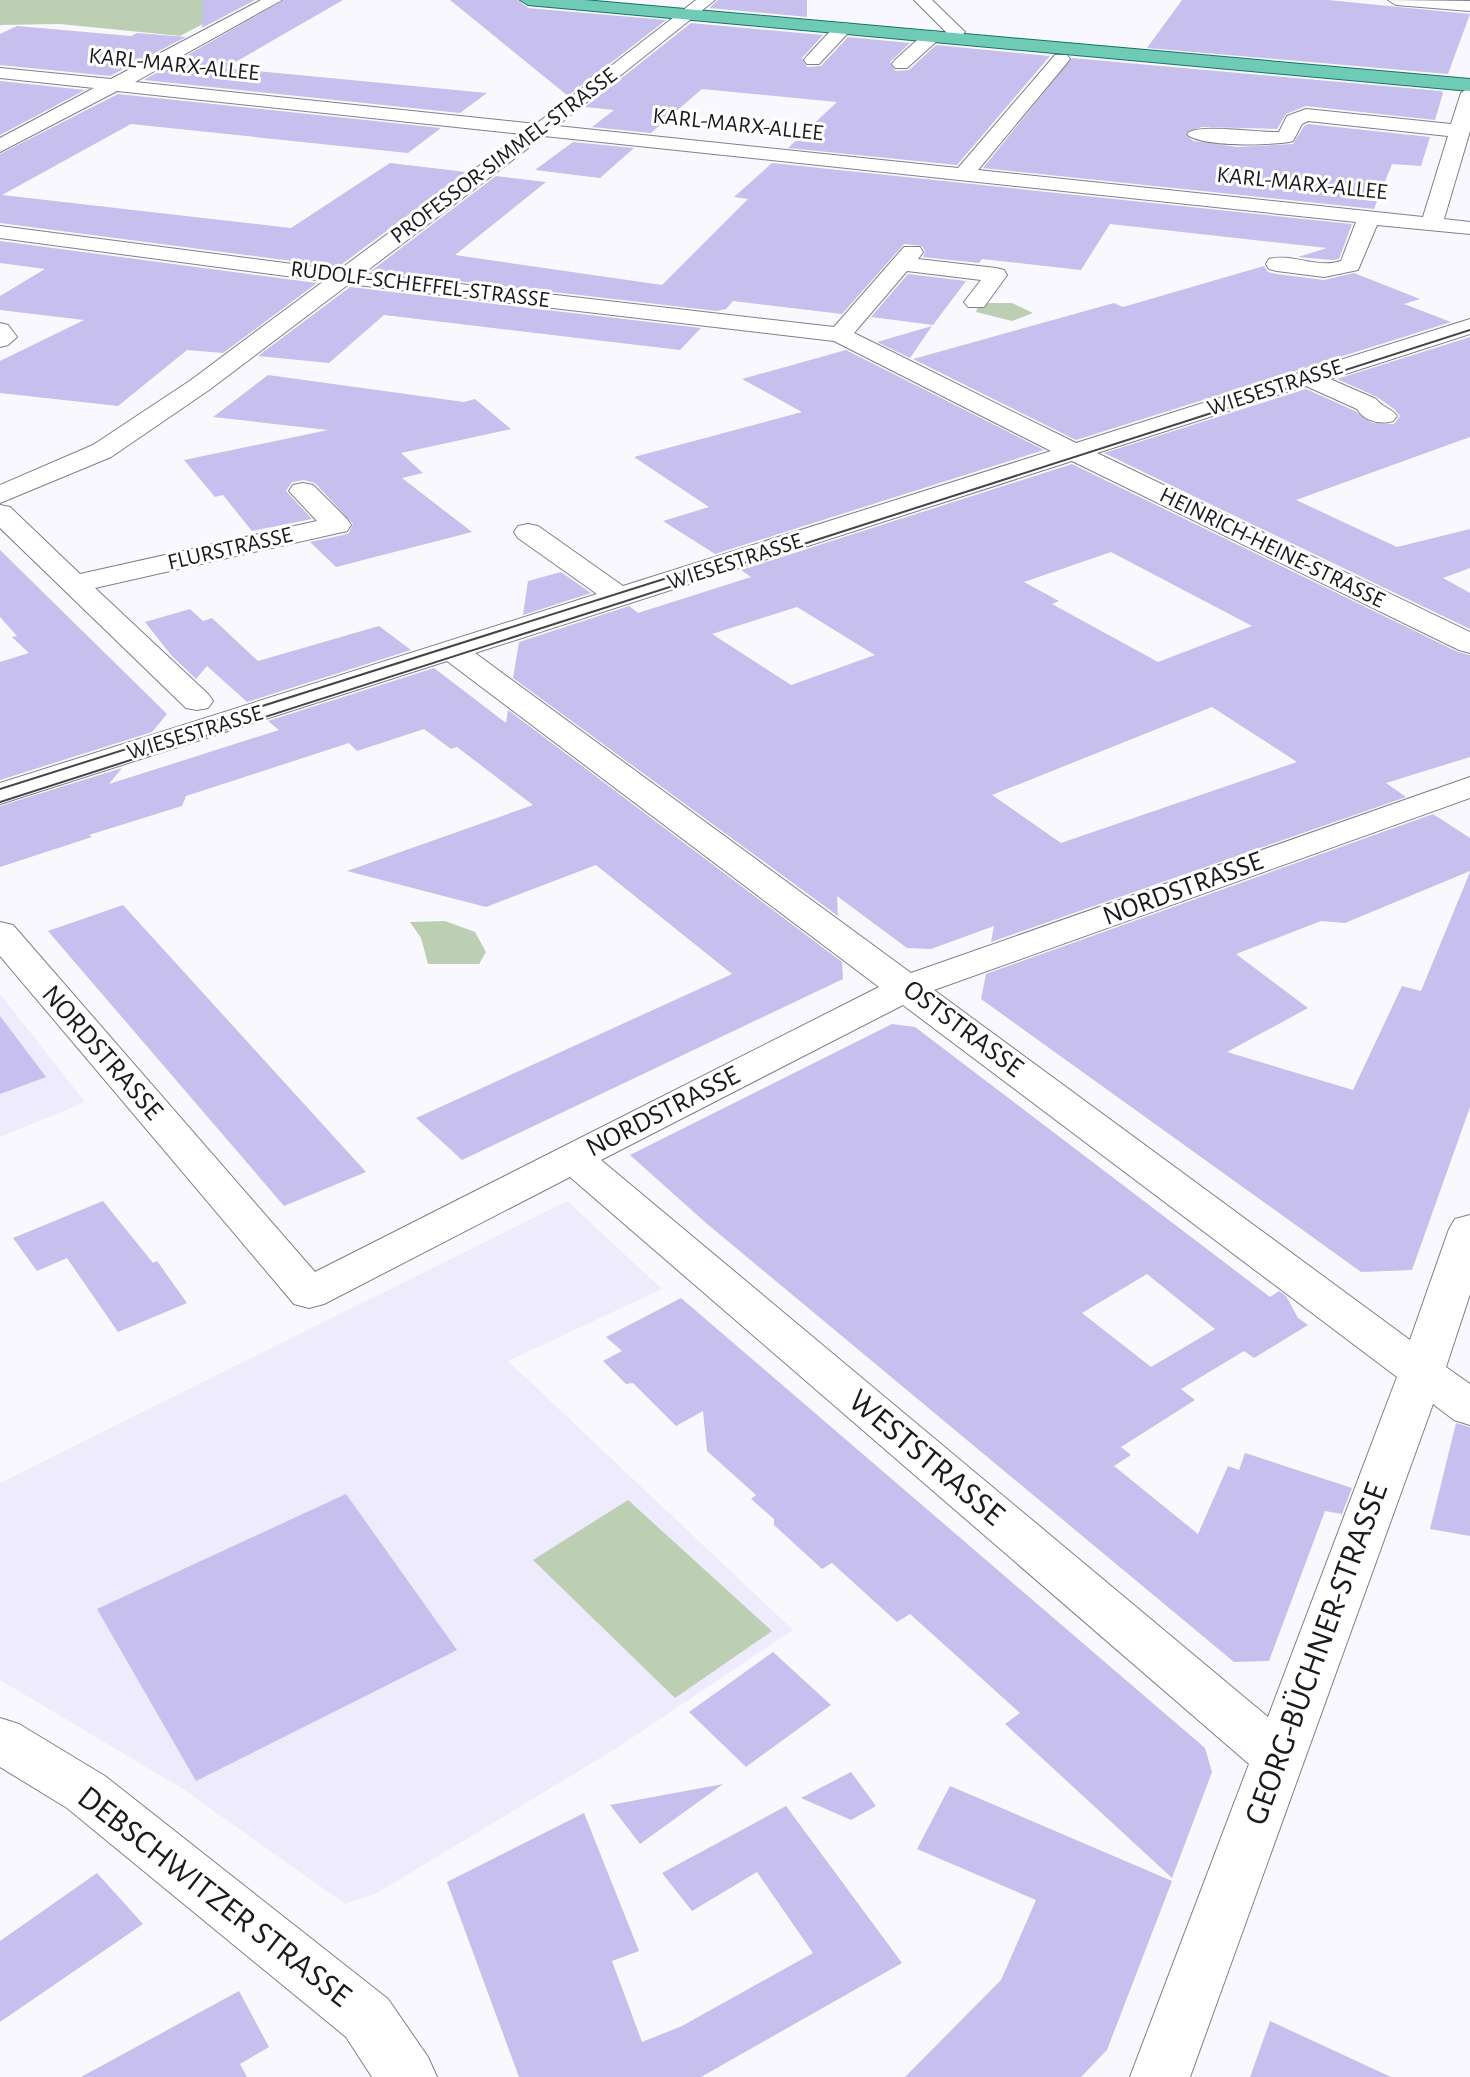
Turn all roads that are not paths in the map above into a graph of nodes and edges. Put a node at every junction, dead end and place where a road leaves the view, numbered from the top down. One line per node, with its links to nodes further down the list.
1 (274, 0): 14 (street)
2 (528, 0): 7 (main road)
3 (708, 0): 7 (street, PROFESSOR-SIMMEL-STRASSE)
4 (922, 0): 9 (street)
5 (1396, 0): 6 (street)
6 (1470, 6)
7 (688, 15): 8 (main road); 17 (street, PROFESSOR-SIMMEL-STRASSE)
8 (843, 29): 9 (main road); 11 (street)
9 (941, 37): 12 (street); 15 (main road)
10 (1061, 59): 21 (street)
11 (813, 60)
12 (901, 64)
13 (0, 73): 14 (street, KARL-MARX-ALLEE)
14 (116, 85): 17 (street, KARL-MARX-ALLEE); 20 (street)
15 (1470, 85)
16 (1470, 93): 18 (street)
17 (540, 130): 21 (street, KARL-MARX-ALLEE); 27 (street, PROFESSOR-SIMMEL-STRASSE)
18 (1460, 131): 19 (street); 23 (street)
19 (1197, 134)
20 (0, 146)
21 (962, 176): 22 (street, KARL-MARX-ALLEE)
22 (1369, 217): 23 (street, KARL-MARX-ALLEE); 26 (street)
23 (1432, 224): 24 (street, KARL-MARX-ALLEE)
24 (1470, 228)
25 (0, 232): 27 (street, RUDOLF-SCHEFFEL-STRASSE)
26 (1277, 264)
27 (344, 277): 30 (street, RUDOLF-SCHEFFEL-STRASSE); 37 (street, PROFESSOR-SIMMEL-STRASSE)
28 (976, 302): 30 (street)
29 (1470, 326): 31 (street, WIESESTRASSE)
30 (840, 335): 35 (street, RUDOLF-SCHEFFEL-STRASSE)
31 (1432, 338): 32 (street); 33 (street, WIESESTRASSE)
32 (1470, 353)
33 (1307, 378): 34 (street); 35 (street, WIESESTRASSE)
34 (1384, 416)
35 (1075, 453): 41 (street, WIESESTRASSE); 42 (street, HEINRICH-HEINE-STRASSE)
36 (303, 491): 40 (street, FLURSTRASSE)
37 (0, 495)
38 (0, 513): 40 (street)
39 (528, 532): 41 (street)
40 (74, 584): 44 (street)
41 (621, 598): 43 (street, WIESESTRASSE)
42 (1470, 644)
43 (454, 652): 46 (street, WIESESTRASSE); 48 (street, OSTSTRASSE)
44 (197, 701)
45 (1470, 787): 48 (street, NORDSTRASSE)
46 (0, 794)
47 (0, 933): 49 (street, NORDSTRASSE)
48 (908, 987): 49 (street, NORDSTRASSE); 51 (street, OSTSTRASSE)
49 (573, 1158): 54 (street, WESTSTRASSE)
50 (1470, 1229): 51 (street, GEORG-BÜCHNER-STRASSE)
51 (1422, 1373): 52 (street, OSTSTRASSE); 54 (street, GEORG-BÜCHNER-STRASSE)
52 (1470, 1408)
53 (0, 1740): 55 (street, DEBSCHWITZER STRASSE)
54 (1278, 1757): 56 (street, GEORG-BÜCHNER-STRASSE)
55 (407, 2077)
56 (1160, 2077)

